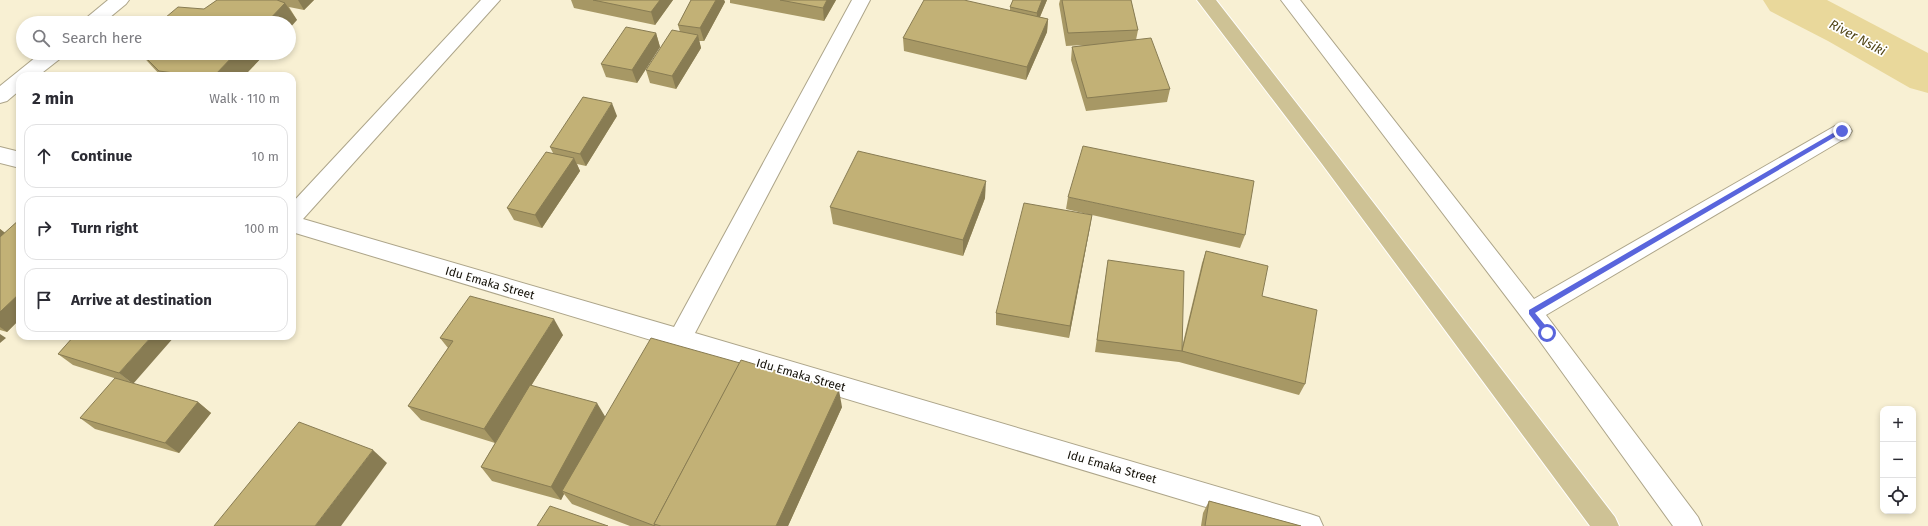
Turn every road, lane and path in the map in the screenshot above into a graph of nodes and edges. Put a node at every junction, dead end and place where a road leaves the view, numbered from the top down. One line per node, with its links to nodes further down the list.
1 (120, 0): 6 (street)
2 (491, 0): 14 (street)
3 (861, 0): 17 (street)
4 (1206, 0): 19 (main road)
5 (1290, 0): 16 (street)
6 (101, 16)
7 (45, 60): 8 (street)
8 (30, 72)
9 (16, 83): 10 (street)
10 (0, 96)
11 (1842, 131): 16 (street)
12 (0, 155): 13 (street)
13 (16, 159)
14 (296, 213)
15 (296, 225): 17 (street, Idu Emaka Street)
16 (1531, 312): 20 (street)
17 (680, 339): 18 (street, Idu Emaka Street)
18 (1310, 526)
19 (1606, 526)
20 (1689, 526)

